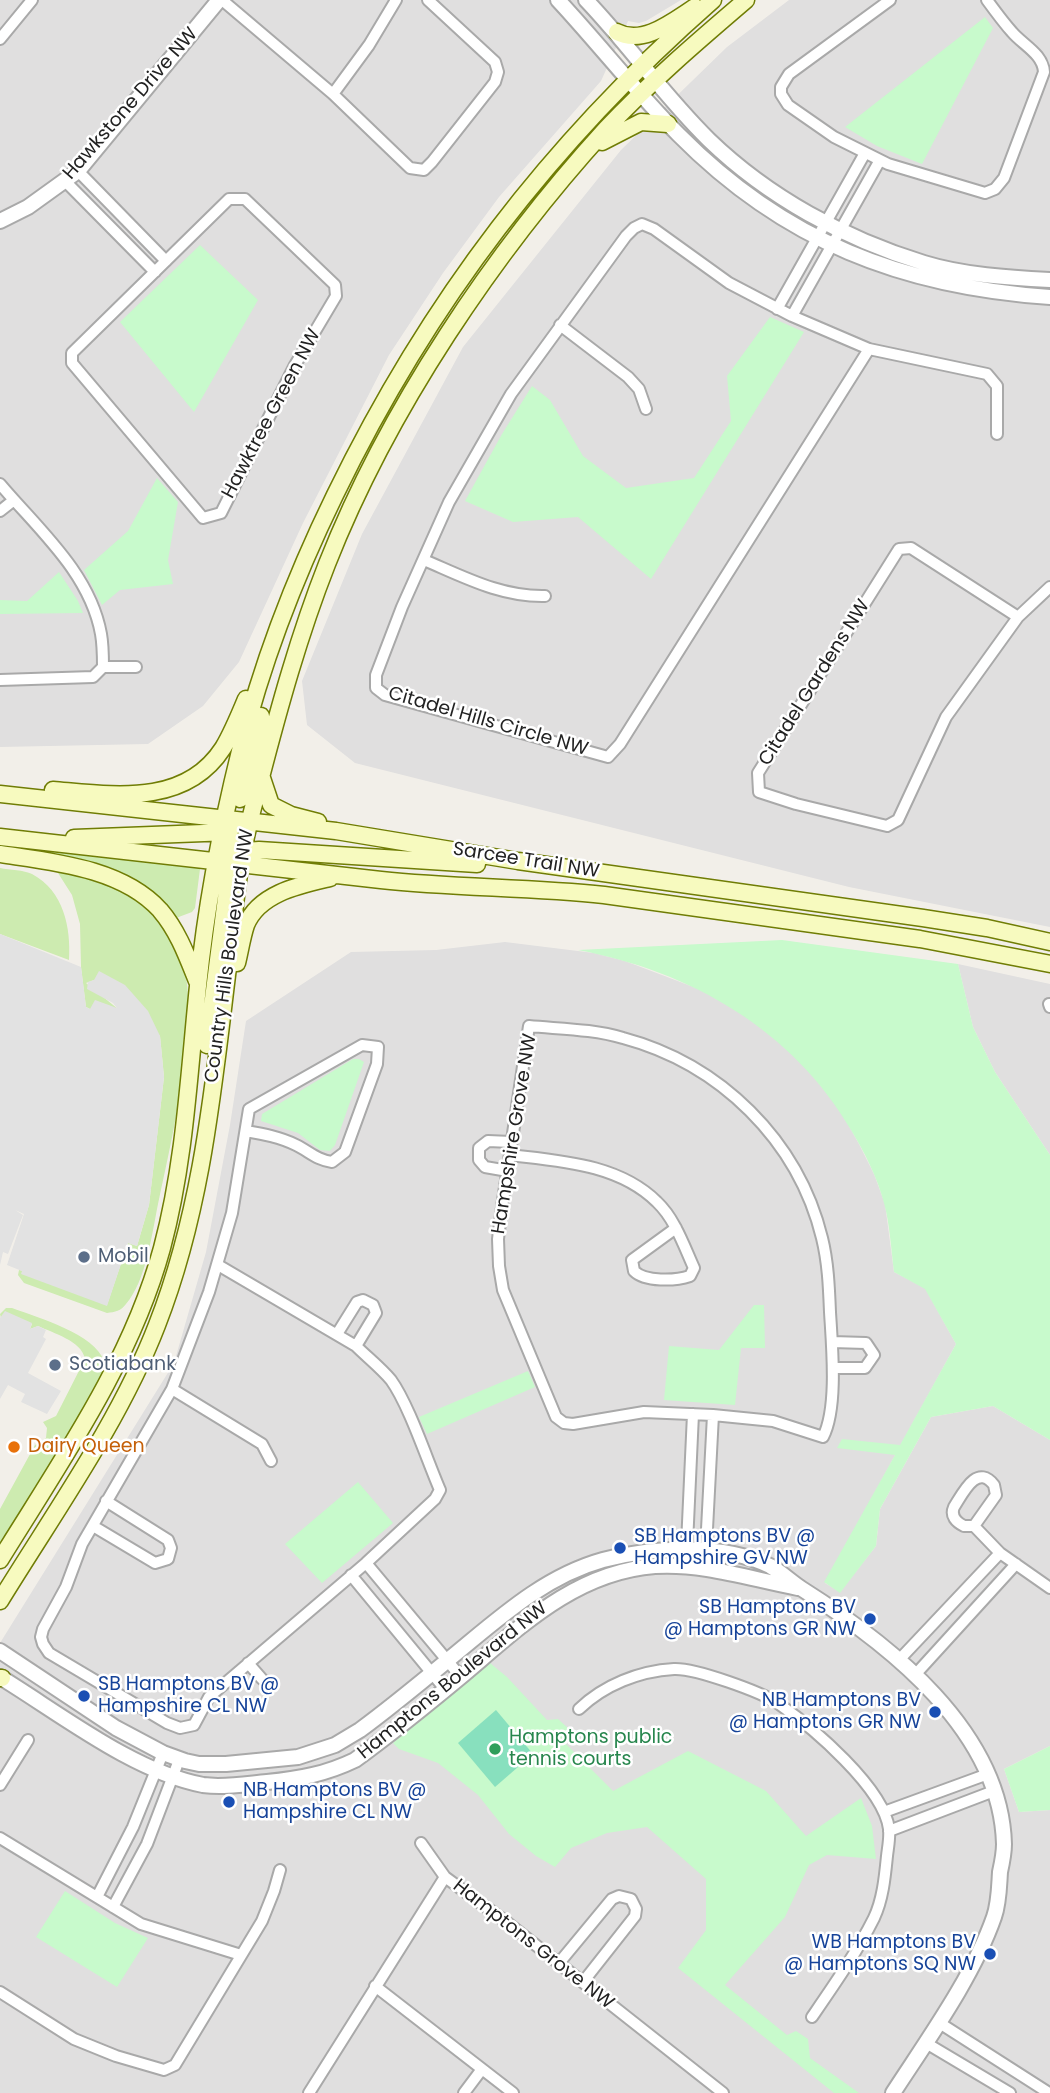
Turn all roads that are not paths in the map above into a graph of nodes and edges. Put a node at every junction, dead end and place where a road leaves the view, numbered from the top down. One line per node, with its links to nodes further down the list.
1 (32, 0): 13 (street)
2 (221, 0): 17 (street); 23 (street, Hawkstone Drive NW)
3 (396, 0): 17 (street)
4 (428, 0): 17 (street)
5 (558, 0): 15 (street)
6 (586, 0): 12 (street)
7 (705, 0): 12 (main road)
8 (713, 0): 14 (main road, Country Hills Boulevard NW)
9 (746, 0): 16 (main road, Country Hills Boulevard NW)
10 (890, 0): 21 (street)
11 (987, 0): 22 (street)
12 (617, 32): 14 (street)
13 (0, 39)
14 (642, 65): 15 (main road, Country Hills Boulevard NW); 16 (street)
15 (628, 78): 18 (street); 44 (main road, Country Hills Boulevard NW)
16 (656, 81): 18 (main road, Country Hills Boulevard NW); 26 (street)
17 (333, 94)
18 (641, 94): 19 (street); 20 (main road, Country Hills Boulevard NW)
19 (668, 124): 20 (main road); 28 (street)
20 (586, 153): 52 (main road, Country Hills Boulevard NW)
21 (865, 153): 22 (street); 26 (street)
22 (880, 160): 27 (street)
23 (78, 171): 24 (street, Hawkstone Drive NW); 30 (street)
24 (66, 181): 25 (street, Hawkstone Drive NW); 31 (street)
25 (0, 221)
26 (826, 223): 27 (street); 28 (street)
27 (841, 230): 29 (street); 32 (street)
28 (817, 239): 29 (street); 34 (street)
29 (833, 245): 33 (street); 35 (street)
30 (166, 261): 31 (street, Hawktree Green NW); 31 (street, Hawktree Green NW)
31 (155, 272)
32 (1050, 280)
33 (1050, 297)
34 (777, 309): 35 (street, Citadel Hills Circle NW); 36 (street, Citadel Hills Circle NW)
35 (792, 316): 37 (street, Citadel Hills Circle NW)
36 (560, 325): 38 (street); 43 (street, Citadel Hills Circle NW)
37 (869, 349): 39 (street); 43 (street, Citadel Hills Circle NW)
38 (646, 409)
39 (997, 434)
40 (0, 484): 41 (street)
41 (14, 500): 42 (street); 48 (street)
42 (0, 511)
43 (424, 560): 46 (street)
44 (297, 577): 50 (main road, Country Hills Boulevard NW); 55 (main road)
45 (1050, 587): 47 (street, Citadel Gardens NW)
46 (545, 596)
47 (1018, 617): 47 (street, Citadel Gardens NW)
48 (103, 667): 49 (street); 51 (street)
49 (136, 667)
50 (265, 667): 53 (main road); 55 (main road, Country Hills Boulevard NW)
51 (0, 680)
52 (261, 776): 55 (main road, Country Hills Boulevard NW); 56 (main road)
53 (0, 785)
54 (0, 794): 55 (main road, Sarcee Trail NW)
55 (232, 827): 56 (main road, Sarcee Trail NW); 58 (main road); 60 (main road, Country Hills Boulevard NW); 60 (main road, Country Hills Boulevard NW)
56 (335, 831): 61 (main road, Sarcee Trail NW)
57 (0, 837): 58 (main road, Sarcee Trail NW)
58 (37, 841): 60 (main road, Sarcee Trail NW)
59 (0, 854): 65 (main road)
60 (233, 857): 61 (main road); 62 (main road, Sarcee Trail NW); 65 (main road, Country Hills Boulevard NW); 66 (main road, Country Hills Boulevard NW); 70 (main road)
61 (518, 861): 63 (main road, Sarcee Trail NW)
62 (345, 875): 64 (main road, Sarcee Trail NW); 66 (main road)
63 (1050, 942)
64 (1050, 964)
65 (198, 984): 85 (main road, Country Hills Boulevard NW)
66 (221, 1023): 70 (main road, Country Hills Boulevard NW)
67 (246, 1131): 67 (street); 73 (street)
68 (511, 1142): 69 (street, Hampshire Grove NW); 71 (street); 75 (street, Hampshire Grove NW)
69 (510, 1155): 71 (street, Hampshire Grove NW); 72 (street)
70 (200, 1171): 98 (main road, Country Hills Boulevard NW)
71 (508, 1171): 79 (street, Hampshire Grove NW)
72 (676, 1228): 72 (street)
73 (218, 1265): 74 (street); 78 (street)
74 (337, 1334): 76 (street); 76 (street)
75 (832, 1342): 77 (street, Hampshire Grove NW); 77 (street)
76 (356, 1346): 91 (street)
77 (833, 1368): 80 (street, Hampshire Grove NW)
78 (172, 1389): 81 (street); 82 (street)
79 (692, 1414): 80 (street, Hampshire Grove NW); 86 (street)
80 (713, 1415): 87 (street)
81 (271, 1461)
82 (106, 1501): 83 (street); 83 (street)
83 (93, 1526): 102 (street)
84 (974, 1526): 84 (street); 89 (street)
85 (19, 1529): 88 (main road); 90 (main road, Country Hills Boulevard NW)
86 (686, 1550): 87 (street, Hamptons Boulevard NW); 93 (street); 100 (street, Hamptons Boulevard NW)
87 (706, 1550): 94 (street); 96 (street, Hamptons Boulevard NW)
88 (0, 1552)
89 (1000, 1553): 92 (street); 101 (street)
90 (0, 1560)
91 (366, 1563): 95 (street); 100 (street)
92 (1016, 1564): 97 (street); 104 (street)
93 (686, 1566): 94 (street, Hamptons Boulevard NW); 105 (street, Hamptons Boulevard NW)
94 (705, 1567): 96 (street, Hamptons Boulevard NW)
95 (351, 1575): 102 (street); 103 (street)
96 (802, 1588): 101 (street, Hamptons Boulevard NW)
97 (1050, 1588)
98 (0, 1601)
99 (0, 1651): 111 (street, Hamptons Boulevard NW)
100 (448, 1660): 103 (street, Hamptons Boulevard NW); 105 (street)
101 (898, 1661): 104 (street, Hamptons Boulevard NW)
102 (248, 1663): 107 (street)
103 (432, 1672): 108 (street); 112 (street, Hamptons Boulevard NW)
104 (914, 1676): 114 (street, Hamptons Boulevard NW)
105 (461, 1677): 108 (street, Hamptons Boulevard NW)
106 (1, 1678): 113 (street, Hamptons Boulevard NW)
107 (262, 1679)
108 (445, 1689): 115 (street, Hamptons Boulevard NW)
109 (579, 1709): 118 (street)
110 (28, 1740): 116 (street)
111 (163, 1753): 112 (street, Hamptons Boulevard NW); 113 (street)
112 (179, 1760): 115 (street)
113 (157, 1770): 115 (street, Hamptons Boulevard NW); 124 (street)
114 (988, 1774): 117 (street, Hamptons Boulevard NW); 118 (street)
115 (174, 1776): 125 (street)
116 (0, 1785)
117 (994, 1791): 119 (street); 132 (street, Hamptons Boulevard NW)
118 (884, 1812): 119 (street)
119 (889, 1831): 131 (street)
120 (0, 1838): 124 (street)
121 (421, 1843): 123 (street)
122 (279, 1870): 126 (street)
123 (445, 1877): 127 (street, Hamptons Grove NW); 129 (street, Hamptons Grove NW)
124 (97, 1897): 125 (street)
125 (113, 1907): 126 (street)
126 (241, 1955): 130 (street)
127 (559, 1963): 128 (street, Hamptons Grove NW); 128 (street)
128 (583, 1982): 138 (street, Hamptons Grove NW)
129 (375, 1986): 134 (street); 135 (street, Hamptons Grove NW)
130 (0, 1992)
131 (812, 2017)
132 (938, 2022): 133 (street, Hamptons Boulevard NW); 141 (street)
133 (926, 2043): 139 (street, Hamptons Boulevard NW); 140 (street)
134 (482, 2069): 136 (street); 137 (street)
135 (310, 2093)
136 (464, 2093)
137 (513, 2093)
138 (723, 2093)
139 (894, 2093)
140 (1010, 2093)
141 (1049, 2093)

